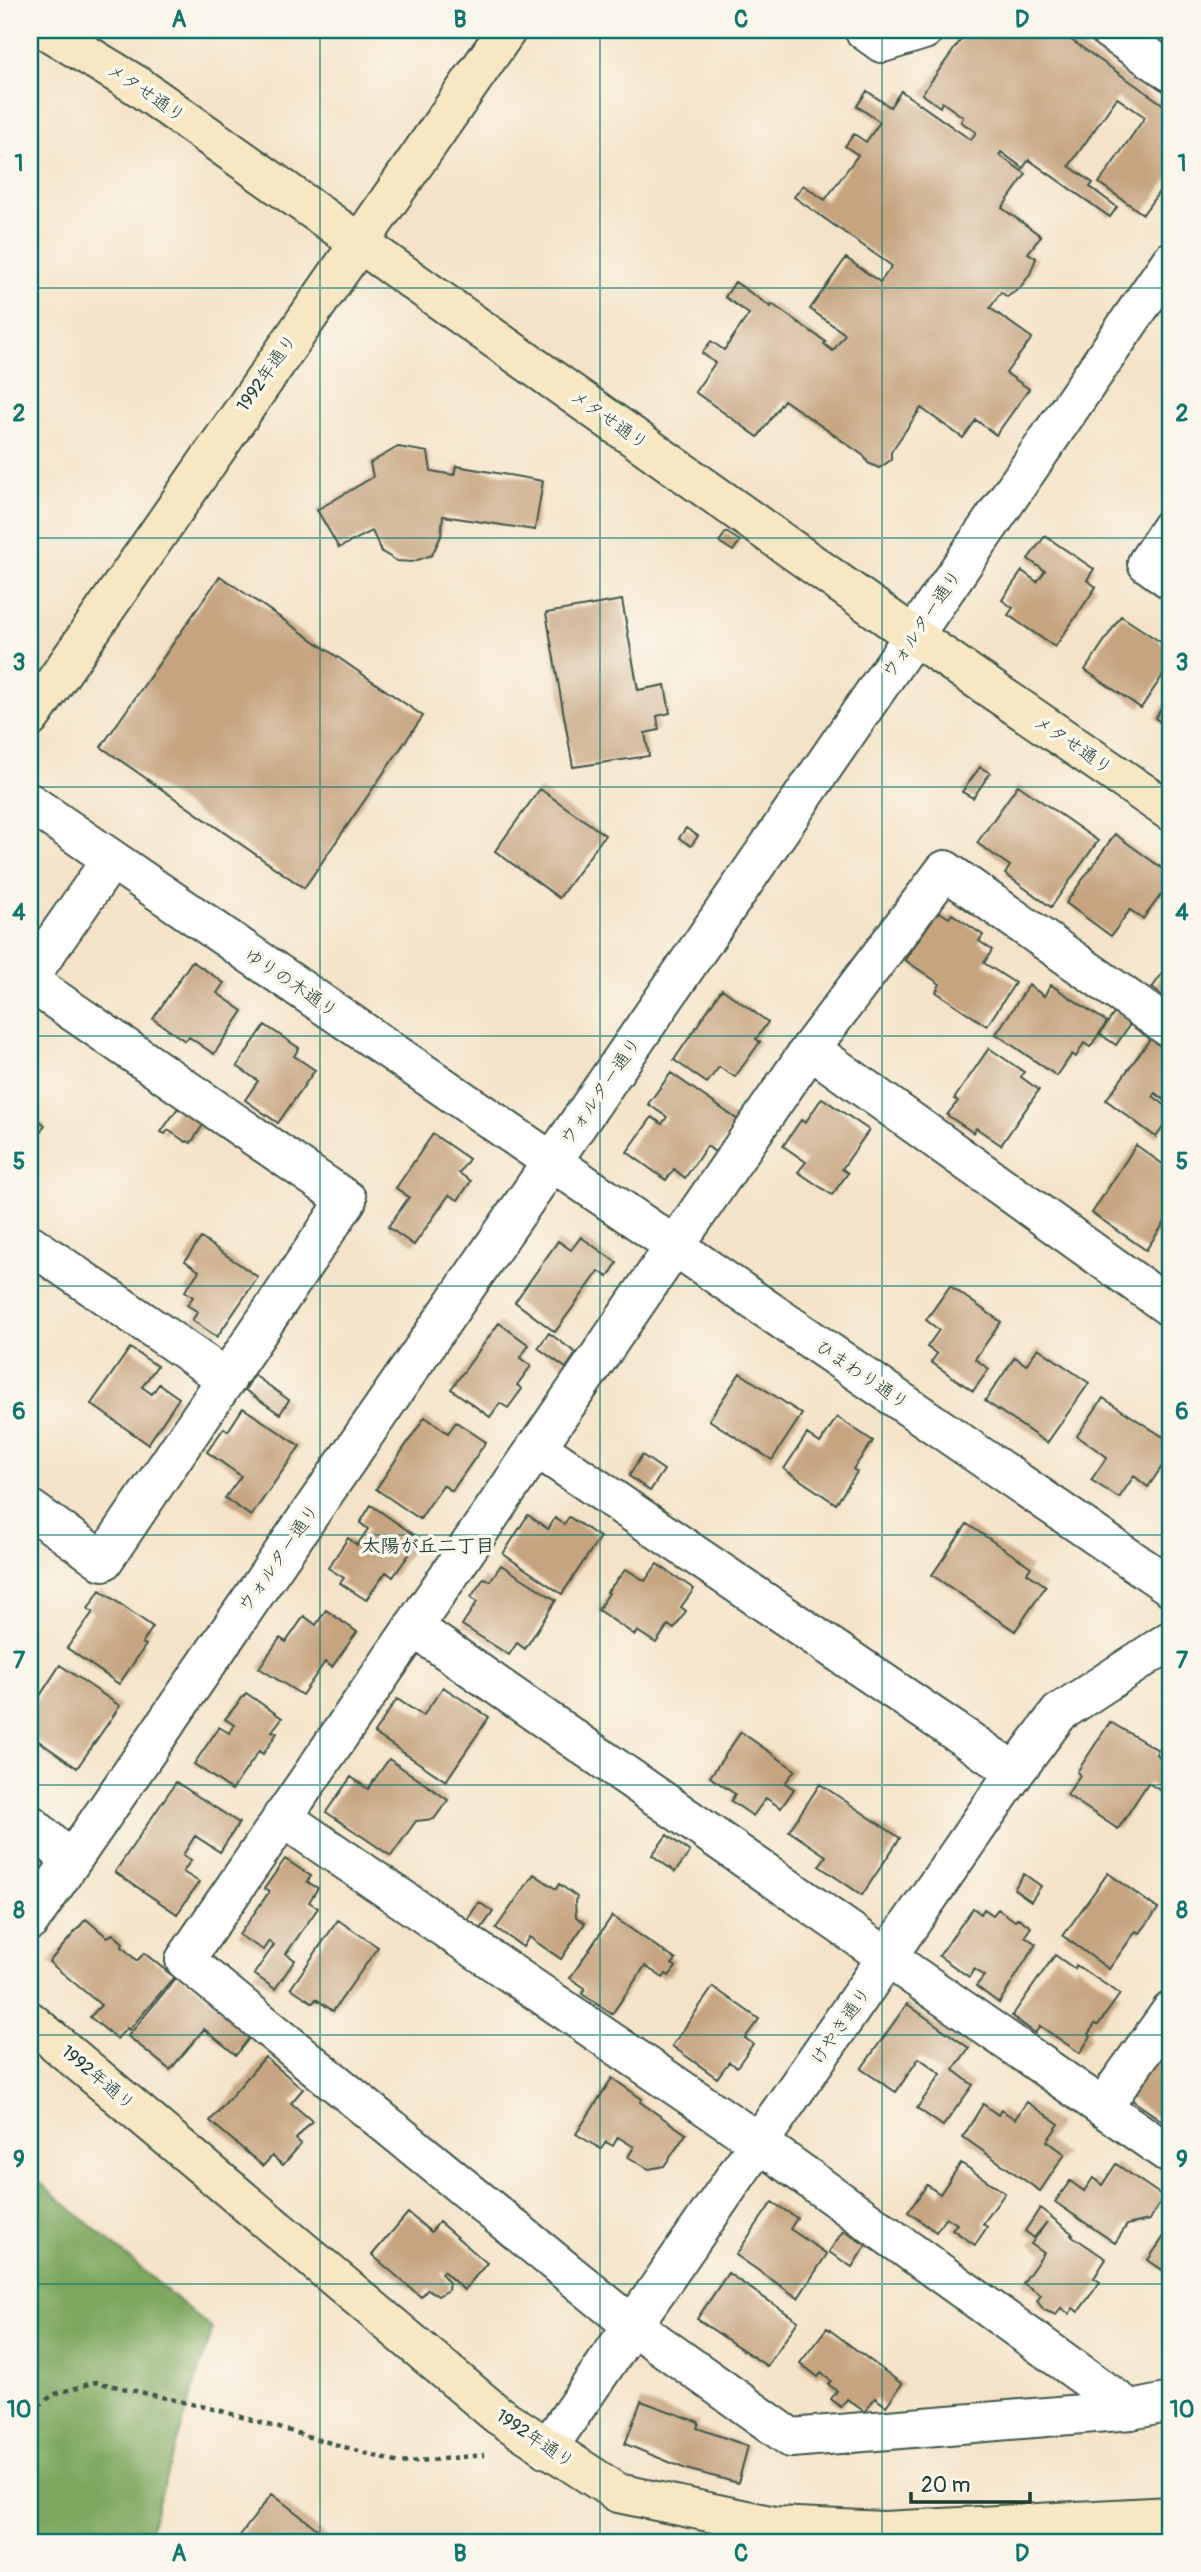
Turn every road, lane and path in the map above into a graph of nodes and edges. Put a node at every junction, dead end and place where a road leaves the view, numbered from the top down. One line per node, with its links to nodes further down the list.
1 (46, 30): 7 (street, メタせ通り)
2 (507, 30): 7 (street, 1992年通り)
3 (864, 30): 4 (street)
4 (924, 30)
5 (1109, 30): 6 (street)
6 (1171, 72)
7 (358, 243): 11 (street, メタせ通り); 12 (street, 1992年通り)
8 (1171, 261): 11 (street, ウォルター通り)
9 (1171, 527): 10 (street)
10 (1171, 580)
11 (914, 636): 14 (street, メタせ通り); 20 (street, ウォルター通り)
12 (30, 718)
13 (30, 803): 15 (street, ゆりの木通り)
14 (1171, 812)
15 (111, 860): 16 (street); 20 (street, ゆりの木通り)
16 (30, 976)
17 (30, 982): 24 (street)
18 (1171, 1029): 19 (street)
19 (810, 1049): 22 (street); 23 (street)
20 (552, 1162): 22 (street, ひまわり通り); 33 (street, ウォルター通り)
21 (30, 1244): 24 (street)
22 (676, 1247): 25 (street); 27 (street, ひまわり通り)
23 (1171, 1308)
24 (227, 1379): 26 (street)
25 (536, 1447): 28 (street); 30 (street)
26 (30, 1508)
27 (1171, 1587)
28 (413, 1627): 31 (street); 35 (street)
29 (1171, 1640): 30 (street, けやき通り)
30 (1015, 1772): 35 (street, けやき通り)
31 (282, 1817): 39 (street); 41 (street)
32 (30, 1824): 33 (street)
33 (71, 1861): 34 (street, ウォルター通り)
34 (30, 1921)
35 (888, 1958): 38 (street); 39 (street, けやき通り)
36 (1171, 2011): 38 (street)
37 (30, 2021): 45 (street, 1992年通り)
38 (1103, 2106): 40 (street)
39 (758, 2142): 41 (street, けやき通り); 43 (street)
40 (1171, 2155)
41 (632, 2325): 43 (street); 45 (street, けやき通り)
42 (1171, 2402): 43 (street)
43 (1131, 2410)
44 (30, 2412): 45 (path)
45 (547, 2449): 46 (street, 1992年通り)
46 (1171, 2516)

